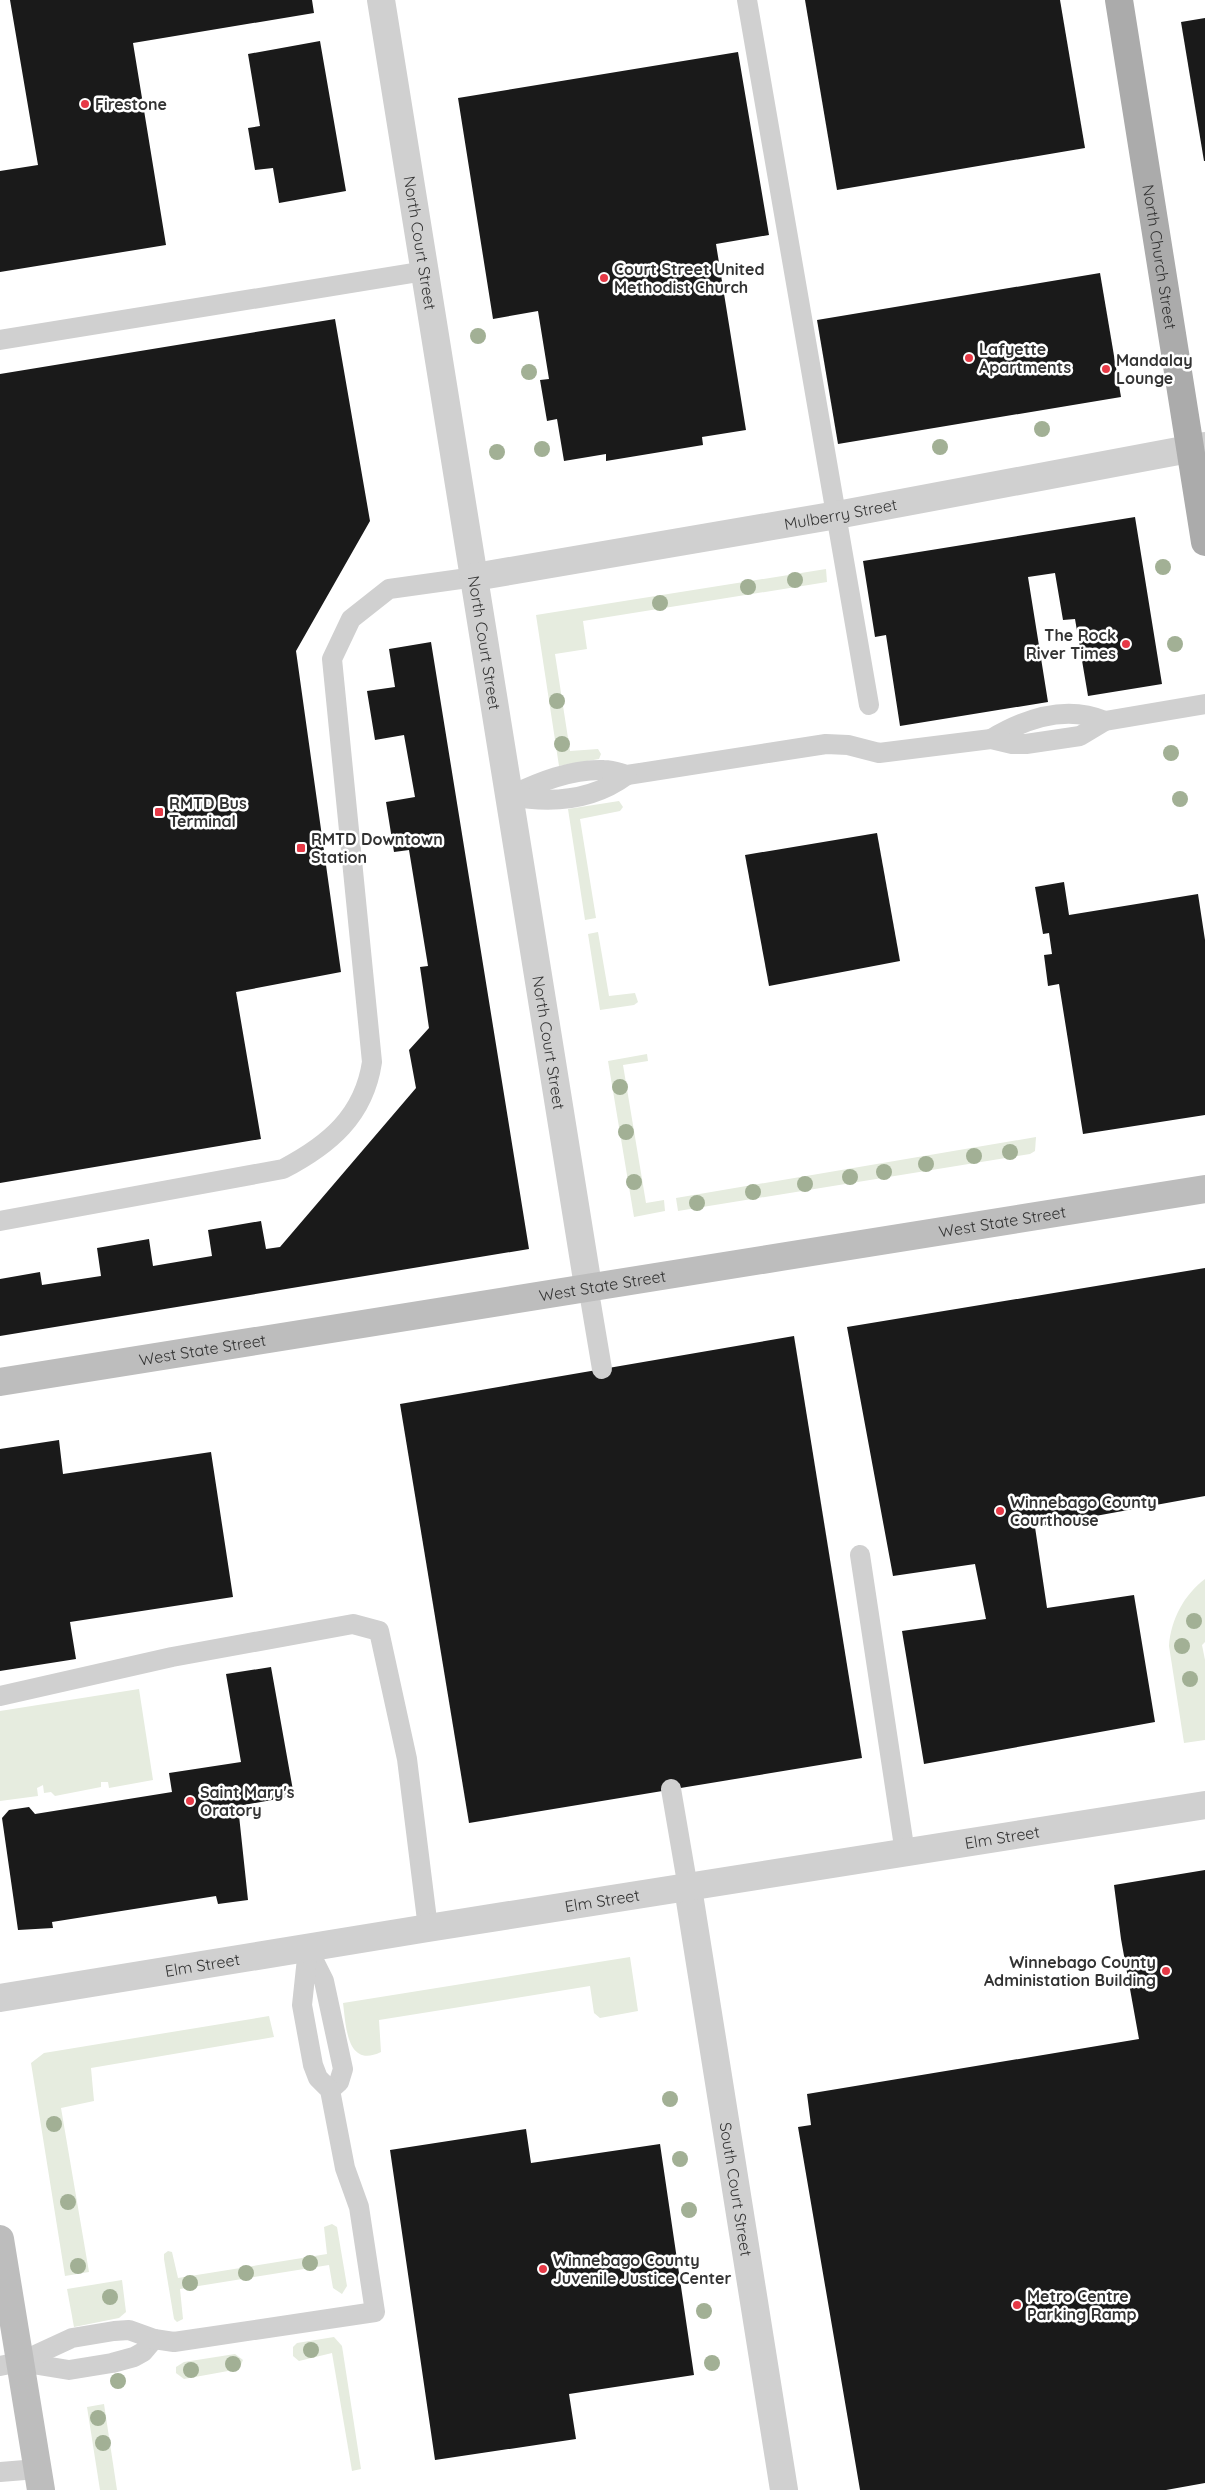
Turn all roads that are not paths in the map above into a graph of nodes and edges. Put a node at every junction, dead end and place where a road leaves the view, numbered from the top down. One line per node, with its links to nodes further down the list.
1 (381, 0): 4 (street, North Court Street)
2 (747, 0): 7 (lane)
3 (1119, 0): 6 (main road, North Church Street)
4 (425, 271): 5 (lane); 9 (street, North Court Street)
5 (0, 340)
6 (1198, 448): 7 (street, Mulberry Street); 8 (main road, North Church Street)
7 (837, 515): 9 (street, Mulberry Street); 11 (lane)
8 (1205, 542)
9 (475, 578): 12 (street, North Court Street); 14 (lane)
10 (1205, 704): 12 (lane)
11 (869, 705)
12 (510, 796): 15 (street, North Court Street)
13 (1205, 1189): 15 (main road, West State Street)
14 (0, 1221)
15 (588, 1286): 16 (lane); 17 (main road, West State Street)
16 (602, 1369)
17 (0, 1382)
18 (860, 1555): 22 (lane)
19 (0, 1696): 24 (lane)
20 (671, 1790): 23 (lane)
21 (1205, 1805): 22 (street, Elm Street)
22 (905, 1853): 23 (street, Elm Street)
23 (688, 1888): 24 (street, Elm Street); 33 (street, South Court Street)
24 (428, 1928): 25 (street, Elm Street)
25 (308, 1949): 26 (street, Elm Street); 27 (lane); 27 (lane)
26 (0, 1998)
27 (330, 2090): 29 (lane)
28 (0, 2239): 30 (main road)
29 (154, 2339): 30 (lane); 30 (lane)
30 (10, 2364): 32 (main road)
31 (0, 2472): 32 (lane)
32 (39, 2479)
33 (784, 2490)

